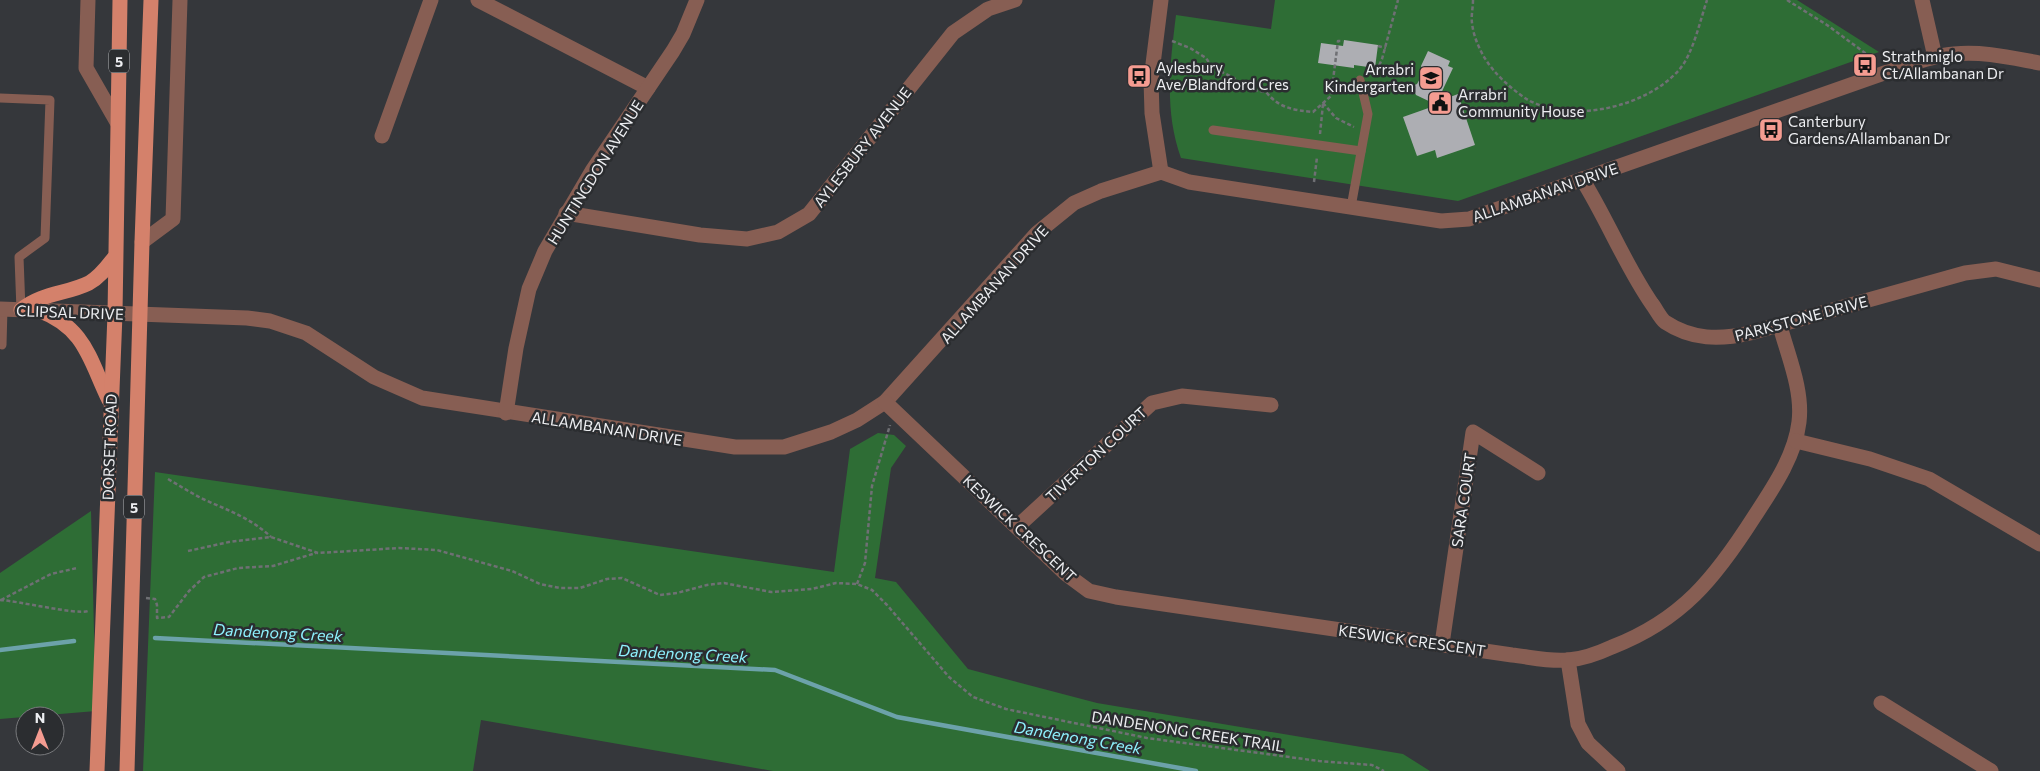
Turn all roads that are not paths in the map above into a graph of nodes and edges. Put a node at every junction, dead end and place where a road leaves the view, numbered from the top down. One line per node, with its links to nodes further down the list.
1 (88, 0): 17 (street)
2 (120, 0): 17 (main road, DORSET ROAD / 5)
3 (151, 0): 25 (main road, DORSET ROAD / 5)
4 (180, 0): 25 (street)
5 (431, 0): 19 (street)
6 (478, 0): 15 (street)
7 (698, 0): 15 (street, HUNTINGDON AVENUE)
8 (1015, 0): 11 (street, AYLESBURY AVENUE)
9 (1161, 0): 21 (street)
10 (1922, 0): 12 (street)
11 (986, 4): 24 (street, AYLESBURY AVENUE)
12 (1935, 57): 13 (street, ALLAMBANAN DRIVE); 22 (street, ALLAMBANAN DRIVE)
13 (2040, 63)
14 (1360, 80): 20 (lane)
15 (648, 88): 24 (street, HUNTINGDON AVENUE)
16 (0, 98): 29 (lane)
17 (117, 122): 26 (main road, DORSET ROAD / 5)
18 (1213, 130): 20 (lane)
19 (382, 136)
20 (1361, 151): 23 (lane)
21 (1161, 172): 23 (street, ALLAMBANAN DRIVE); 36 (street, ALLAMBANAN DRIVE)
22 (1582, 179): 23 (street, ALLAMBANAN DRIVE); 33 (street, PARKSTONE DRIVE)
23 (1351, 207)
24 (566, 213): 38 (street, HUNTINGDON AVENUE)
25 (142, 242): 32 (main road, DORSET ROAD / 5)
26 (114, 258): 29 (main road); 31 (main road, DORSET ROAD / 5)
27 (2040, 280): 33 (street, PARKSTONE DRIVE)
28 (1, 309): 29 (street, CLIPSAL DRIVE); 34 (lane)
29 (21, 310): 30 (street, CLIPSAL DRIVE)
30 (38, 310): 31 (street, CLIPSAL DRIVE); 35 (main road)
31 (115, 314): 32 (street, CLIPSAL DRIVE); 35 (main road, DORSET ROAD / 5)
32 (140, 315): 38 (street, ALLAMBANAN DRIVE); 47 (main road, DORSET ROAD / 5)
33 (1780, 326): 39 (street, KESWICK CRESCENT)
34 (2, 345)
35 (110, 401): 46 (main road, DORSET ROAD / 5)
36 (885, 402): 38 (street, ALLAMBANAN DRIVE); 41 (street, KESWICK CRESCENT)
37 (1271, 405): 41 (street, TIVERTON COURT)
38 (506, 413)
39 (1796, 441): 42 (street); 44 (street, KESWICK CRESCENT)
40 (1538, 473): 43 (street, SARA COURT)
41 (1018, 526): 43 (street, KESWICK CRESCENT)
42 (2040, 544)
43 (1442, 644): 44 (street, KESWICK CRESCENT)
44 (1568, 660): 48 (street)
45 (1881, 703): 49 (street)
46 (97, 771)
47 (127, 771)
48 (1618, 771)
49 (1992, 771)

